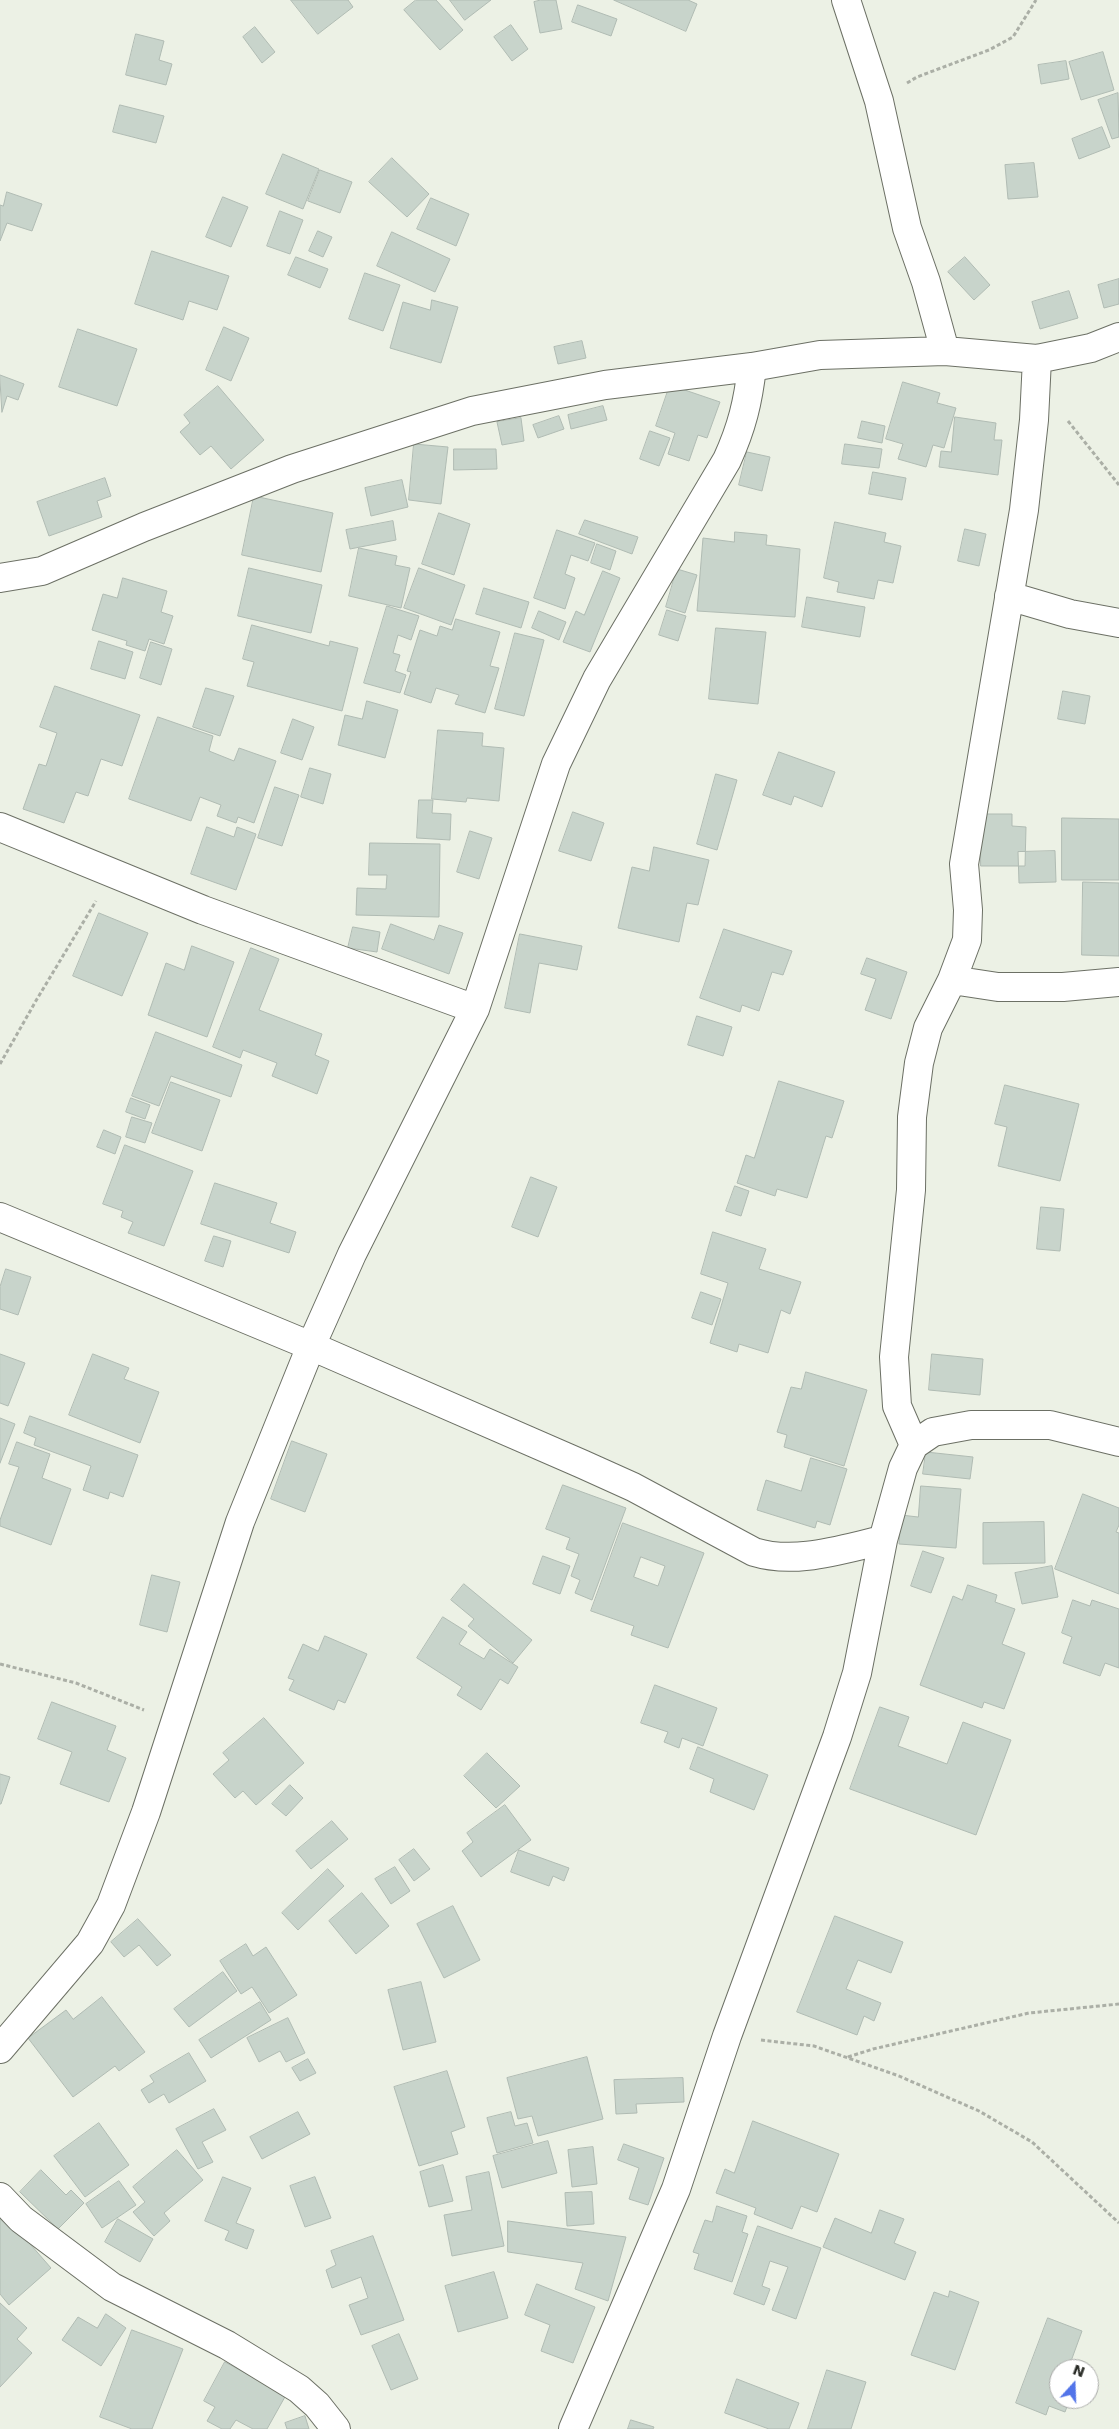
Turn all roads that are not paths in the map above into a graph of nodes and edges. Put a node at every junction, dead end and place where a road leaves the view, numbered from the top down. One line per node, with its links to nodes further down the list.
1 (846, 0): 3 (street)
2 (1119, 337): 5 (street)
3 (945, 351): 4 (street); 5 (street)
4 (752, 367): 6 (street); 12 (street)
5 (1036, 372): 7 (street)
6 (0, 578)
7 (1009, 596): 8 (street); 10 (street)
8 (1119, 623)
9 (0, 827): 12 (street)
10 (952, 980): 11 (street); 16 (street)
11 (1119, 982)
12 (475, 1009): 14 (street)
13 (0, 1217): 14 (street)
14 (311, 1346): 17 (street); 18 (street)
15 (1119, 1442): 16 (street)
16 (914, 1445): 17 (street)
17 (883, 1540): 21 (street)
18 (0, 2049)
19 (0, 2197): 20 (street)
20 (336, 2429)
21 (573, 2429)

